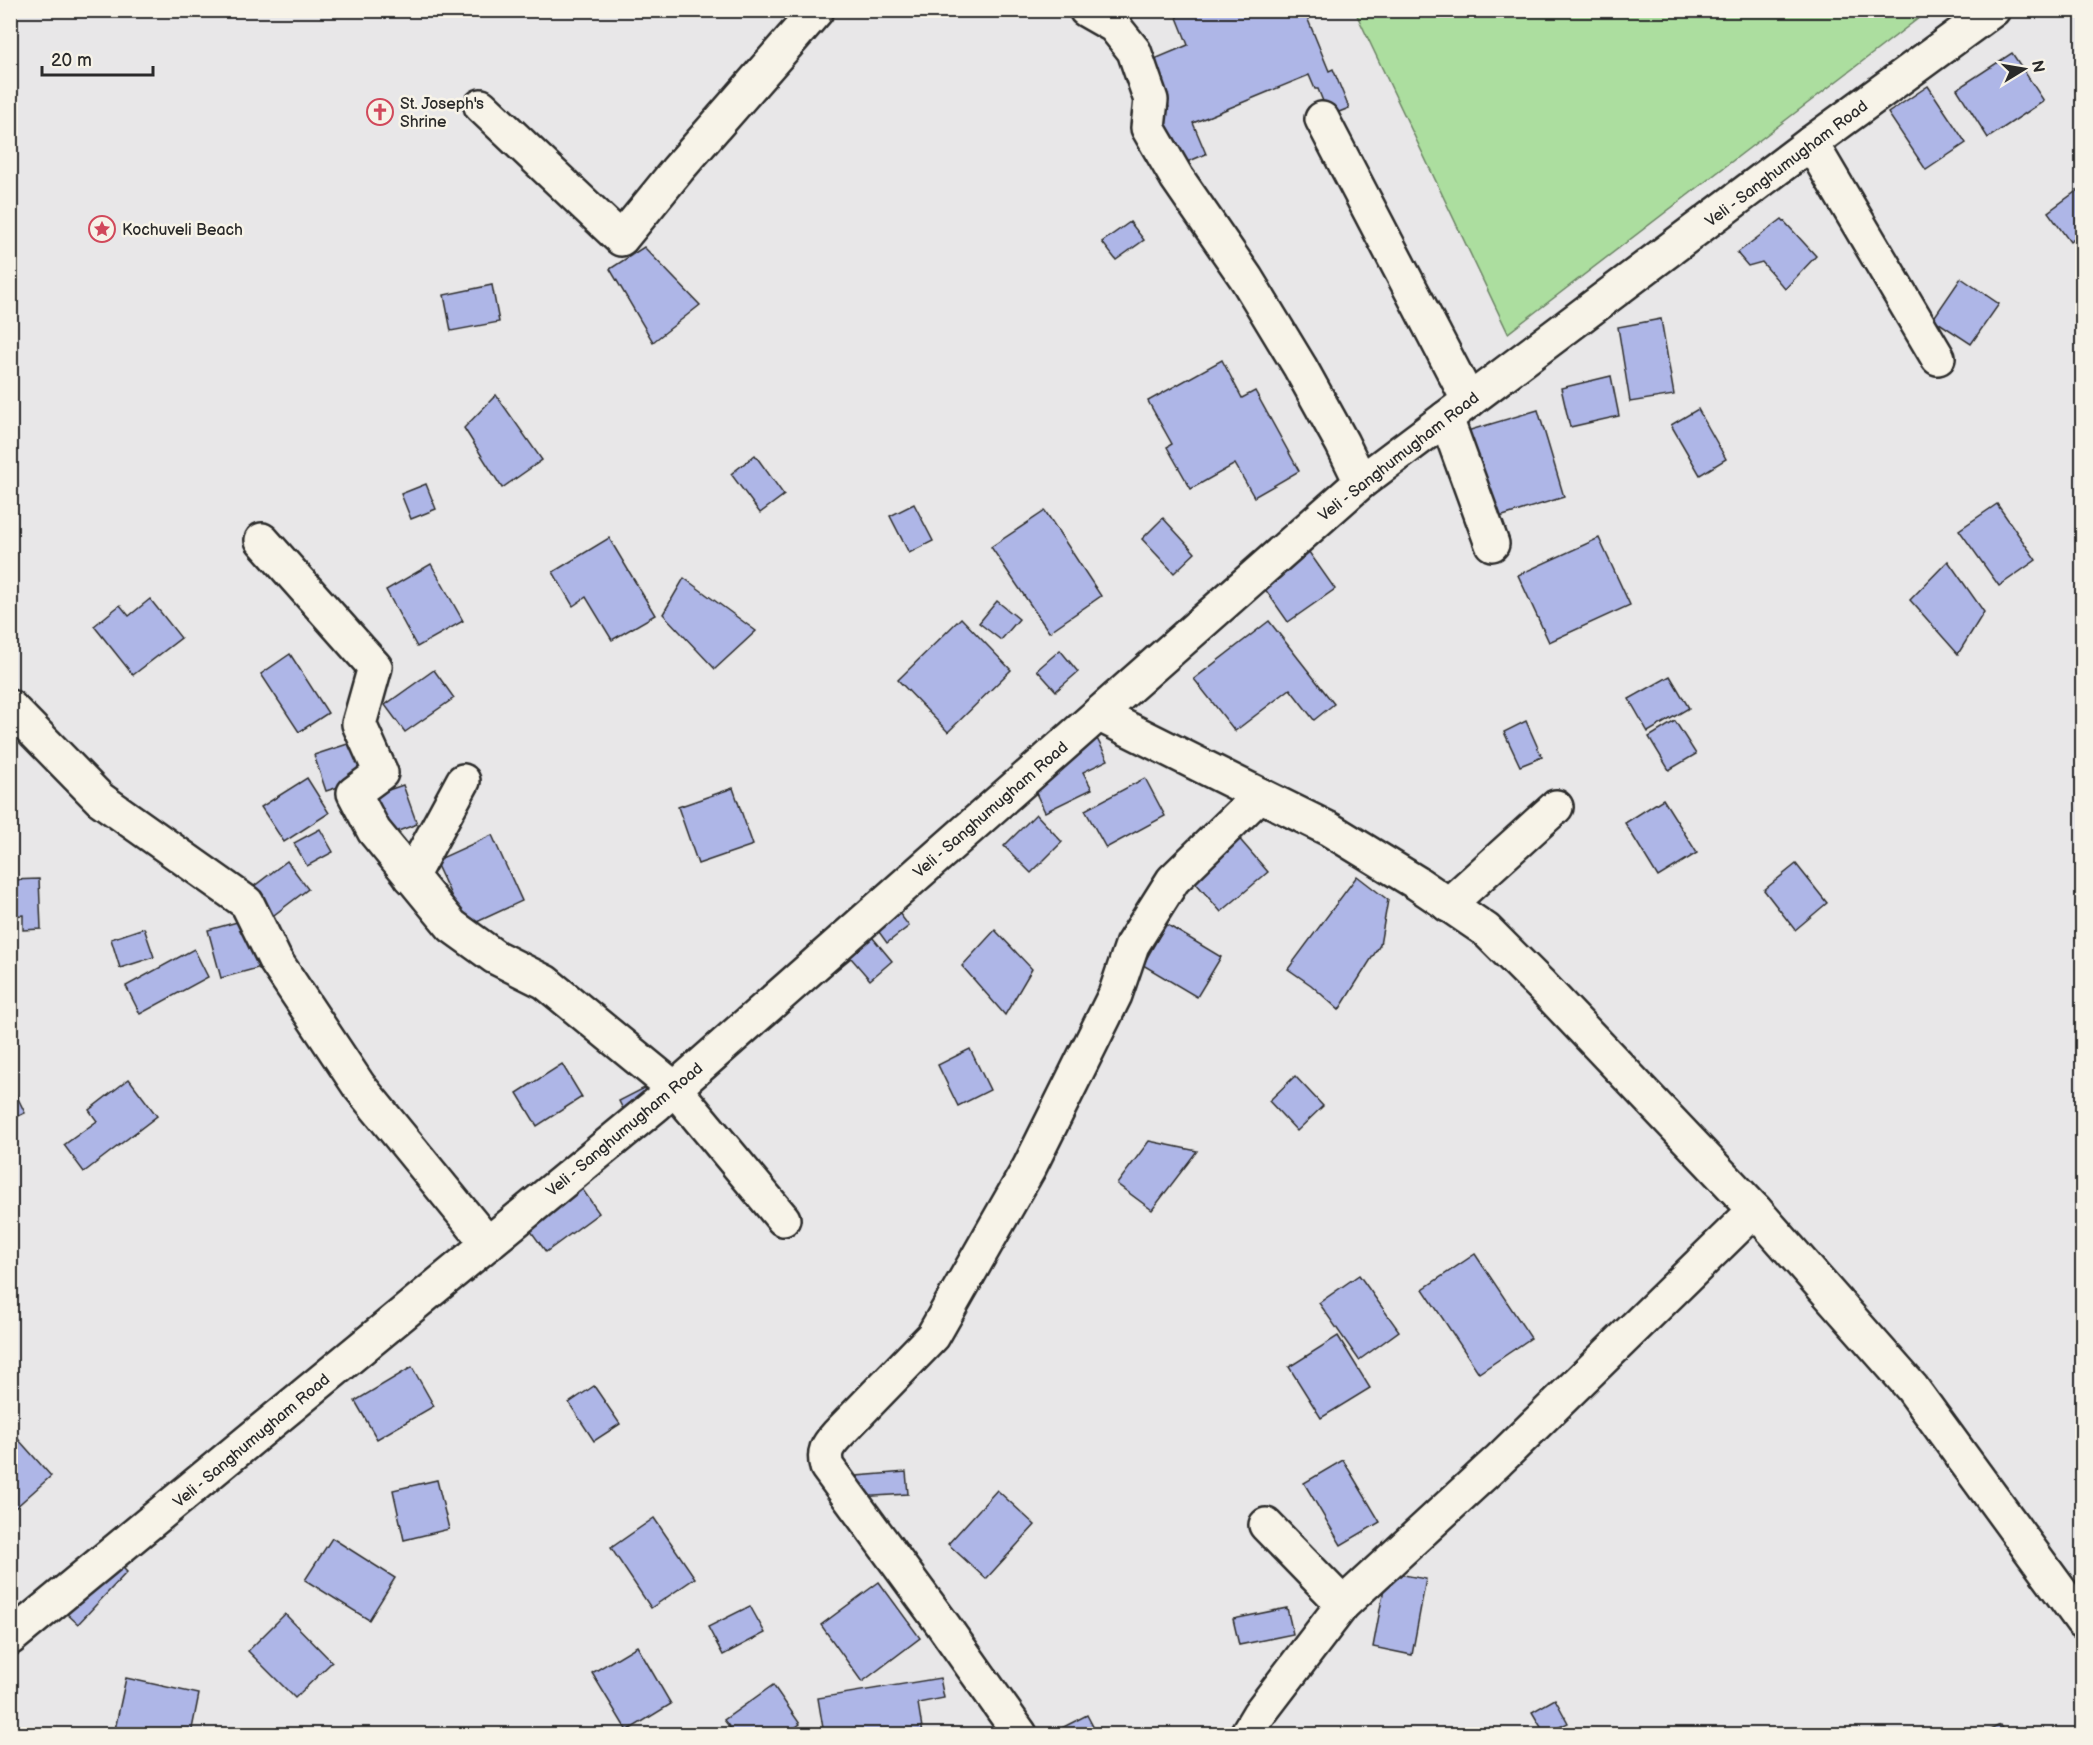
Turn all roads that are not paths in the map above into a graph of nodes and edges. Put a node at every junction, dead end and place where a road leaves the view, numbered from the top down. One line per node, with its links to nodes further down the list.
1 (817, 10): 4 (street)
2 (1086, 10): 9 (street)
3 (1993, 10): 6 (street, Veli - Sanghumugham Road)
4 (482, 106)
5 (1322, 119): 8 (street)
6 (1811, 144): 7 (street); 8 (street, Veli - Sanghumugham Road)
7 (1938, 358)
8 (1457, 409): 9 (street, Veli - Sanghumugham Road); 11 (street)
9 (1361, 482): 13 (street, Veli - Sanghumugham Road)
10 (262, 540): 17 (street)
11 (1492, 544)
12 (10, 707): 22 (street)
13 (1098, 714): 15 (street); 19 (street, Veli - Sanghumugham Road)
14 (463, 781): 17 (street)
15 (1260, 795): 18 (street); 27 (street)
16 (1556, 807): 18 (street)
17 (411, 877): 19 (street)
18 (1448, 905): 20 (street)
19 (674, 1088): 21 (street); 22 (street, Veli - Sanghumugham Road)
20 (1755, 1210): 24 (street); 25 (street)
21 (783, 1219)
22 (488, 1244): 26 (street, Veli - Sanghumugham Road)
23 (1266, 1525): 24 (street)
24 (1343, 1604): 28 (street)
25 (2082, 1621)
26 (10, 1638)
27 (1020, 1734)
28 (1247, 1734)

